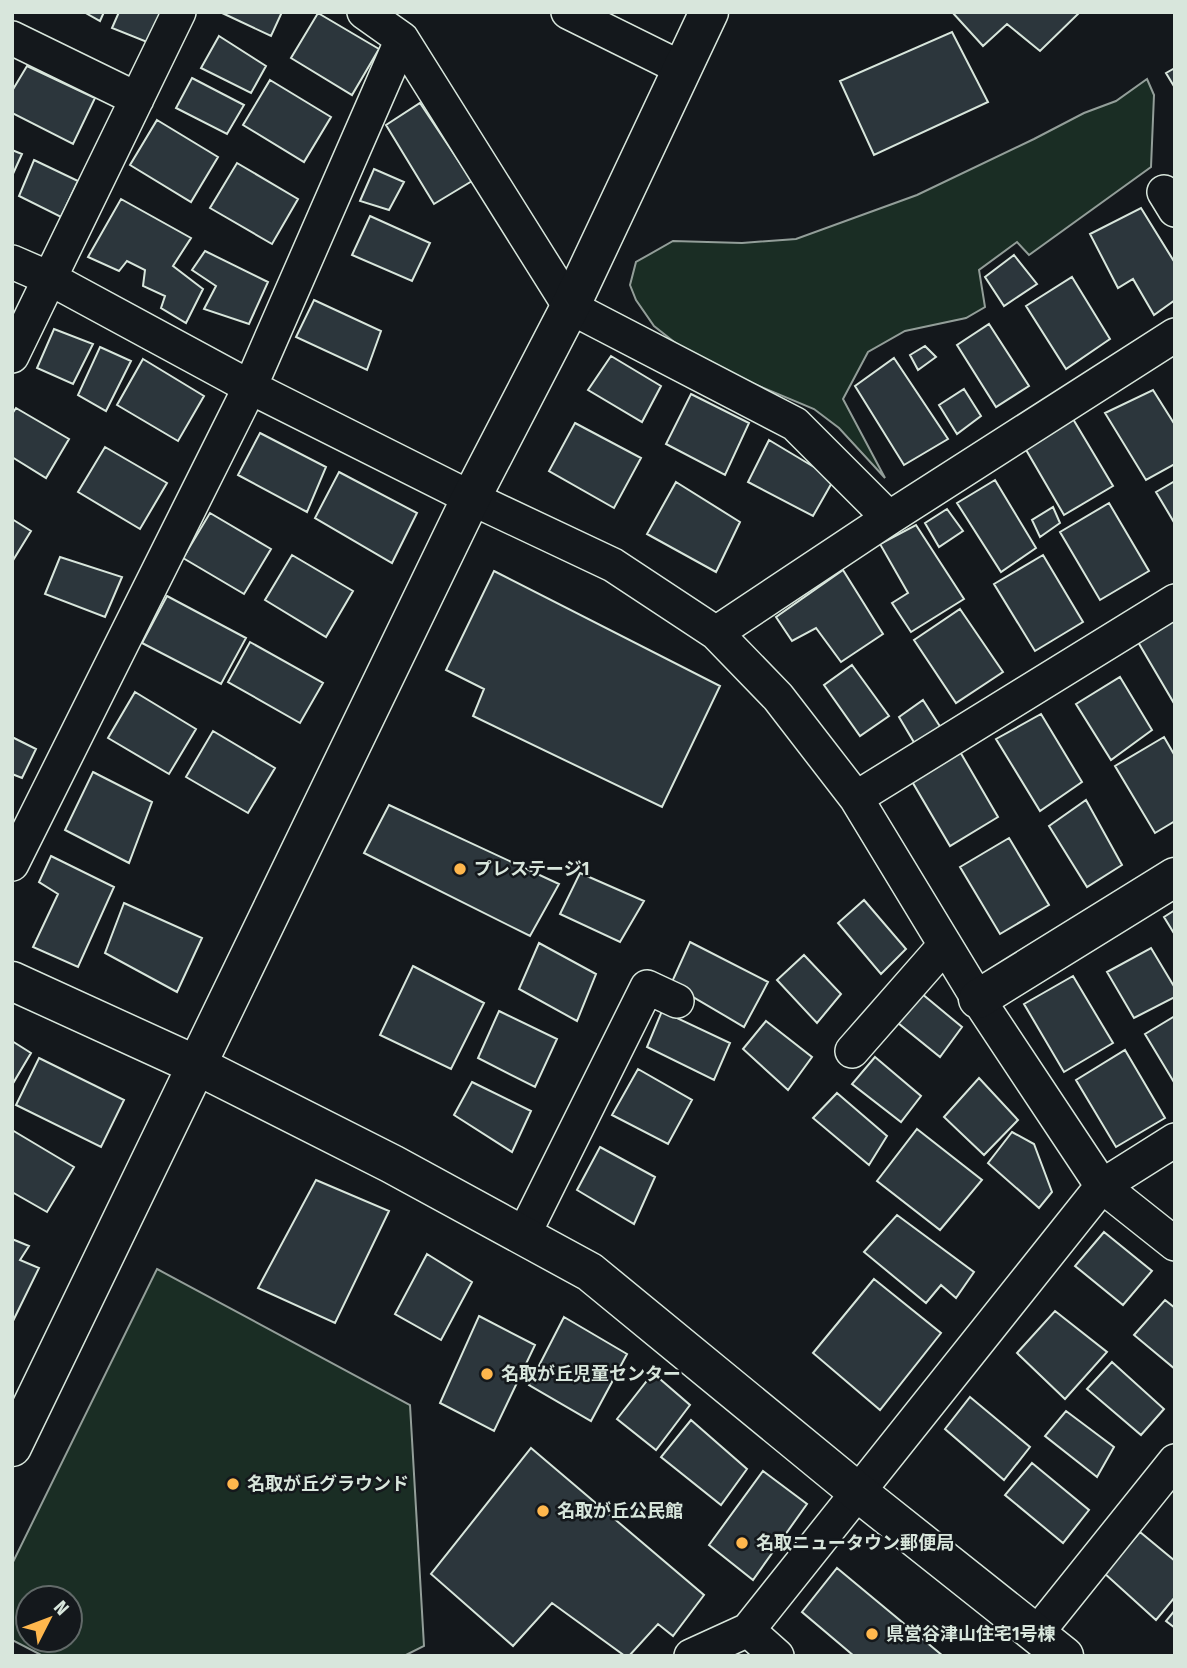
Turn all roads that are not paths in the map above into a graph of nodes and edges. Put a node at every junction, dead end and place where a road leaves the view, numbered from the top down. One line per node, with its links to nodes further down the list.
1 (179, 12): 8 (street)
2 (364, 12): 6 (street)
3 (568, 12): 7 (street)
4 (709, 12): 7 (street)
5 (12, 38): 8 (street)
6 (402, 39): 11 (street); 14 (street)
7 (681, 68): 11 (street)
8 (137, 99): 10 (street)
9 (12, 262): 10 (street)
10 (49, 278): 13 (street); 14 (street)
11 (570, 307): 15 (street); 16 (street)
12 (1175, 335): 16 (street)
13 (12, 356)
14 (250, 387): 15 (street); 20 (street)
15 (471, 498): 18 (street); 27 (street)
16 (889, 519): 18 (street)
17 (1175, 601): 19 (street)
18 (716, 633): 19 (street)
19 (856, 798): 22 (street)
20 (12, 864)
21 (1175, 877): 24 (street)
22 (945, 945): 24 (street); 26 (street)
23 (12, 981): 27 (street)
24 (978, 999): 29 (street)
25 (677, 1001): 30 (street)
26 (852, 1051)
27 (198, 1066): 30 (street); 32 (street)
28 (1175, 1140): 29 (street)
29 (1102, 1186): 31 (street); 34 (street)
30 (523, 1236): 34 (street)
31 (1175, 1244)
32 (12, 1447)
33 (1175, 1461): 36 (street)
34 (859, 1493): 35 (street); 36 (street)
35 (748, 1630): 37 (street); 38 (street)
36 (1051, 1645)
37 (691, 1656)
38 (777, 1656)

